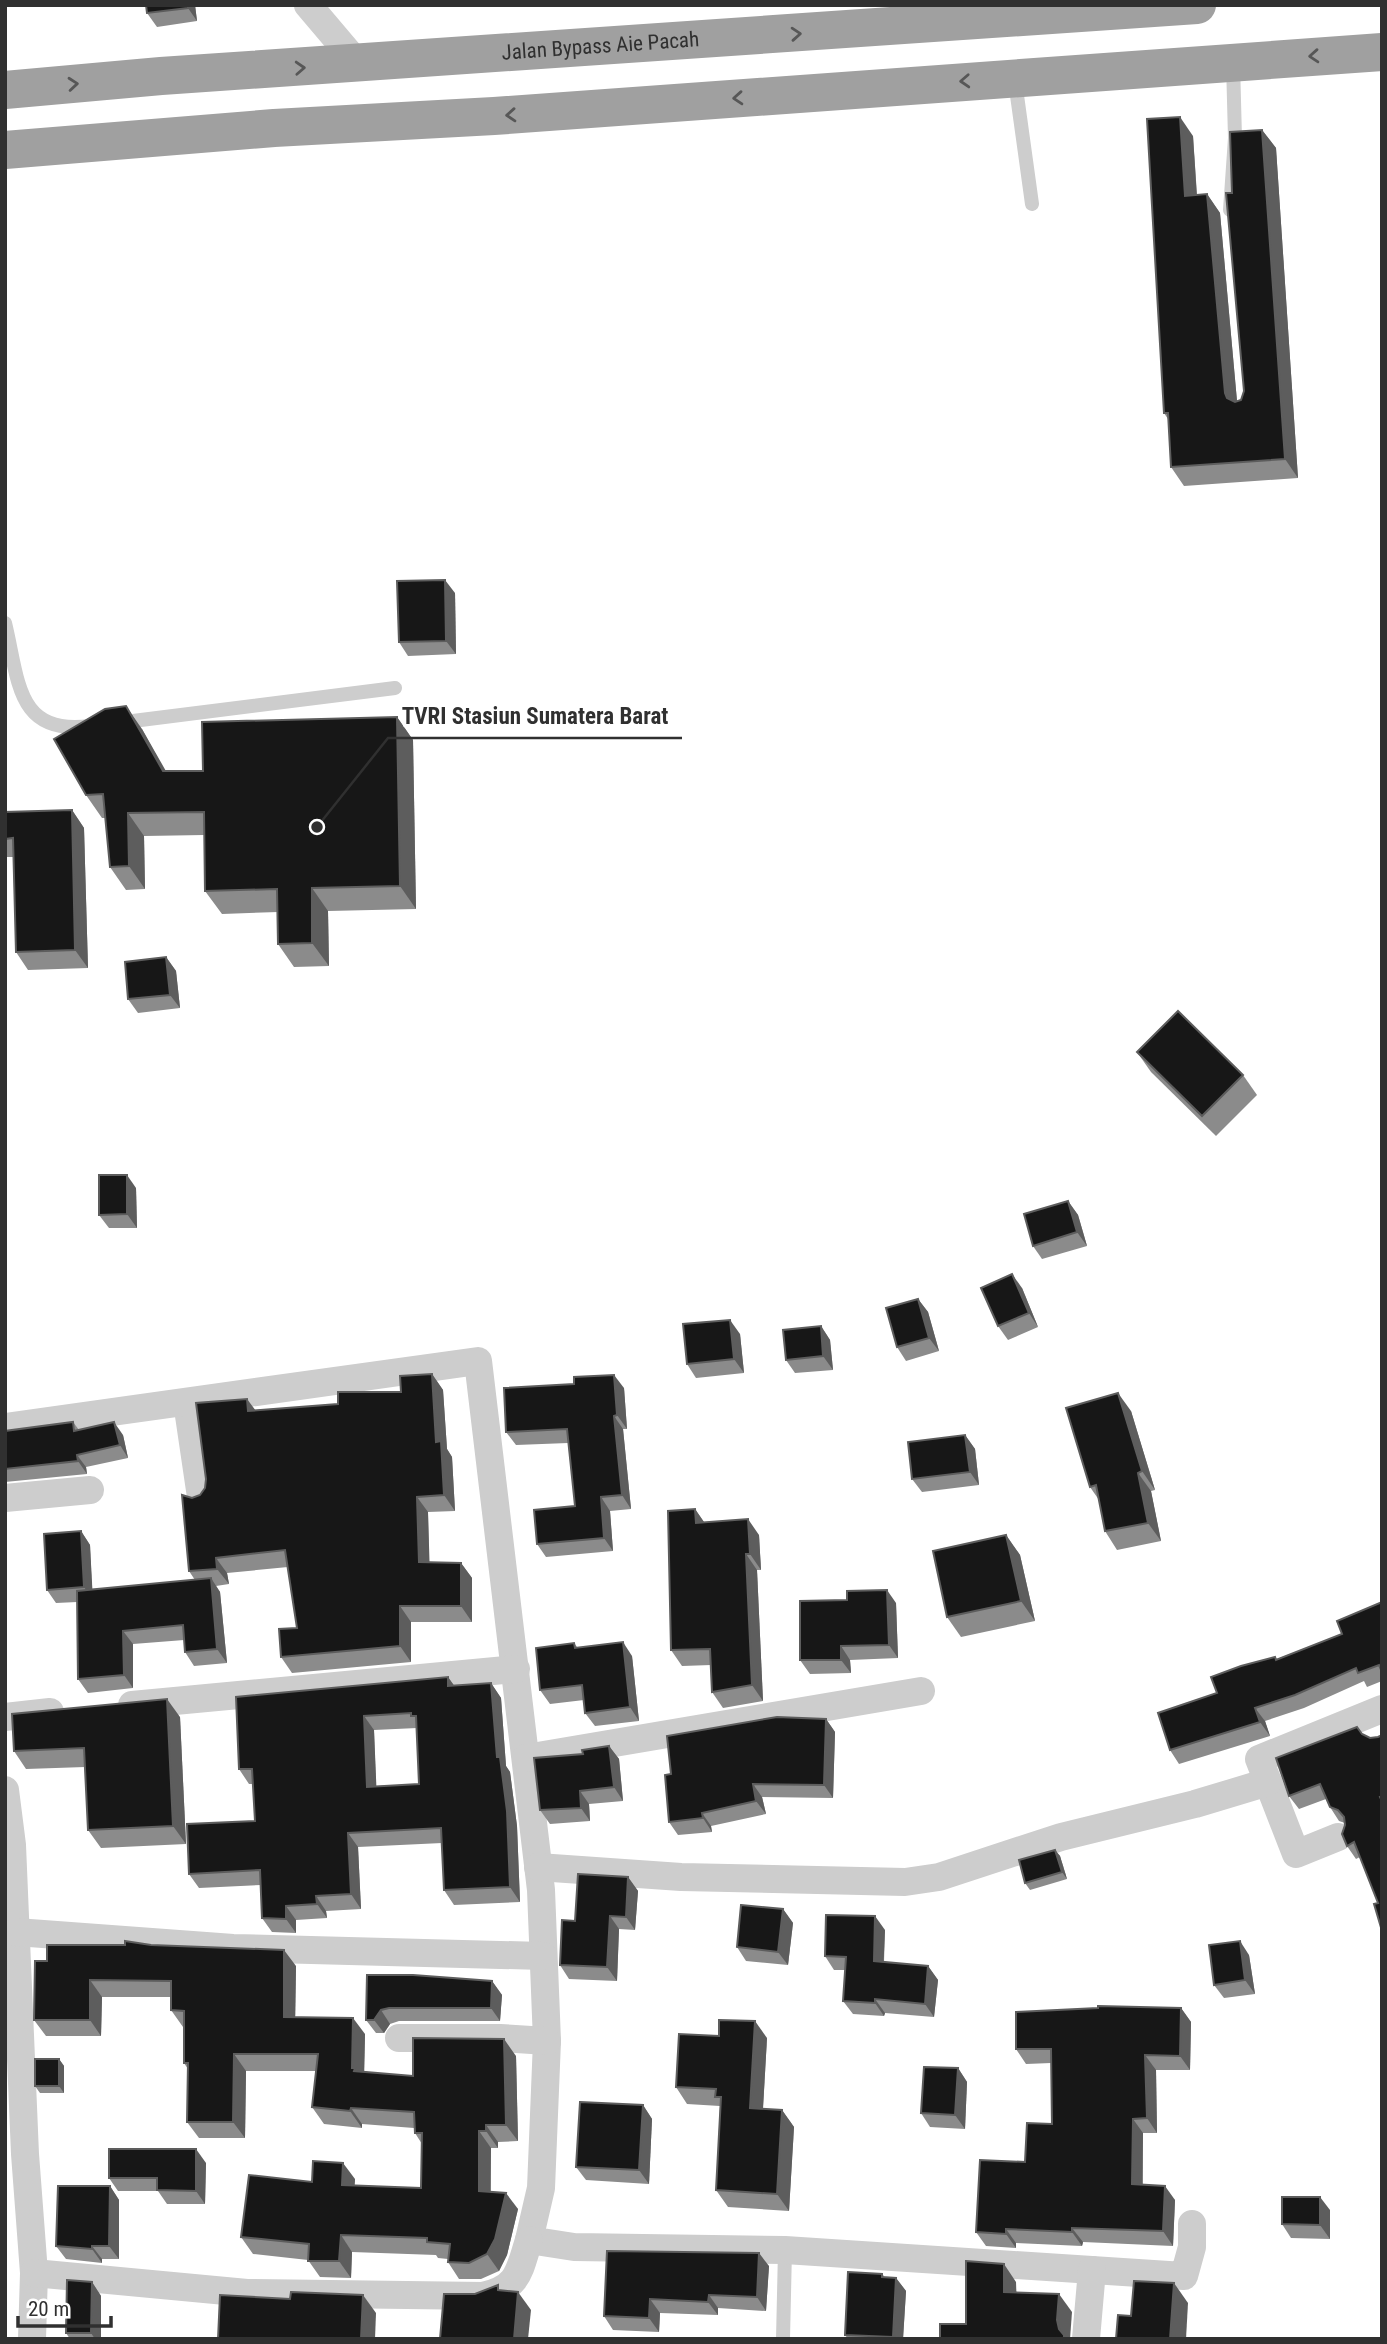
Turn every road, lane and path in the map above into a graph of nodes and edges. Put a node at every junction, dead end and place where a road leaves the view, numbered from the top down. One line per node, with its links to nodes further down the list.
1 (308, 5): 6 (street)
2 (1197, 5): 3 (highway, Jalan Bypass Aie Pacah)
3 (1081, 14): 6 (highway, Jalan Bypass Aie Pacah, one-way to 3); 7 (highway)
4 (1382, 51): 5 (highway, one-way to 5)
5 (1233, 62): 7 (highway); 12 (lane)
6 (358, 64): 9 (highway, Jalan Bypass Aie Pacah, one-way to 6)
7 (1082, 74): 8 (highway)
8 (1015, 79): 10 (highway, one-way to 10); 11 (lane)
9 (5, 90)
10 (5, 150)
11 (1032, 204)
12 (1232, 230)
13 (5, 624): 14 (lane)
14 (395, 688)
15 (187, 1402): 16 (street); 18 (street); 20 (street)
16 (5, 1427)
17 (90, 1490): 19 (street)
18 (201, 1497)
19 (5, 1498)
20 (516, 1669): 22 (street); 24 (street)
21 (921, 1691): 24 (street)
22 (5, 1717)
23 (1379, 1719): 25 (street)
24 (526, 1758): 28 (street)
25 (1268, 1782): 27 (street); 28 (street)
26 (5, 1790): 29 (street)
27 (1338, 1837)
28 (538, 1867): 30 (street)
29 (16, 1932): 30 (street); 37 (street)
30 (543, 1955): 32 (street)
31 (399, 2038): 32 (street)
32 (547, 2041): 34 (street)
33 (1192, 2224): 36 (street)
34 (529, 2240): 35 (street); 37 (street)
35 (785, 2250): 36 (street); 39 (lane)
36 (1092, 2270): 40 (street)
37 (34, 2273): 38 (street)
38 (32, 2339)
39 (783, 2339)
40 (1086, 2339)

